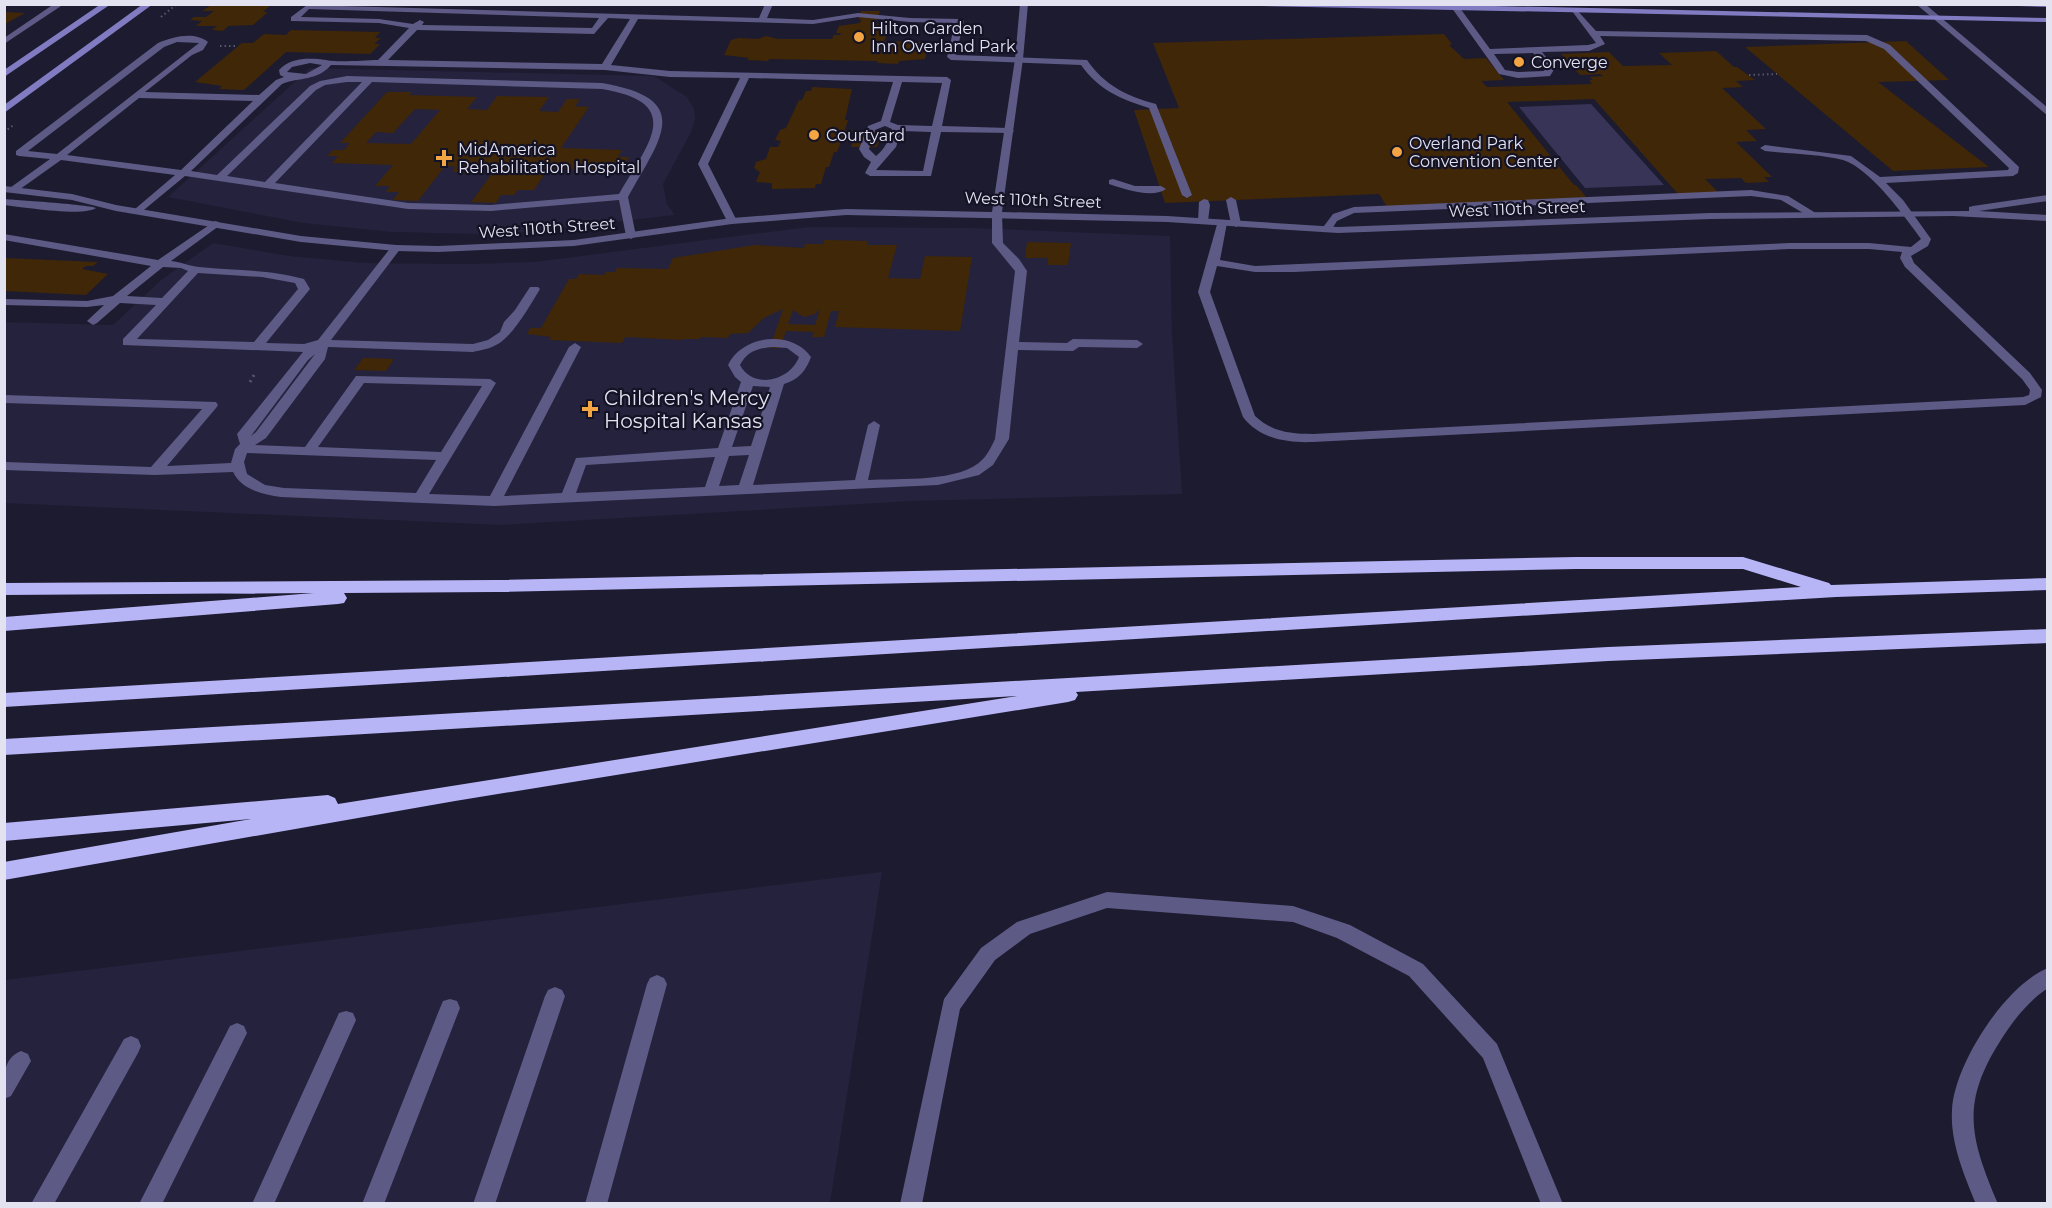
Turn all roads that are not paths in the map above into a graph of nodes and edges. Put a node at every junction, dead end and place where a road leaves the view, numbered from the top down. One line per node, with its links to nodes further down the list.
1 (60, 4): 20 (street)
2 (107, 4): 27 (main road)
3 (149, 4): 36 (main road)
4 (769, 4): 16 (street)
5 (1024, 4): 23 (street)
6 (1261, 4): 10 (main road)
7 (1920, 4): 15 (street)
8 (2018, 4): 9 (main road)
9 (2048, 5)
10 (1453, 6): 12 (main road); 22 (street)
11 (434, 8): 13 (street); 18 (street); 18 (street)
12 (1576, 11): 15 (main road); 19 (street)
13 (606, 15): 14 (street); 18 (street)
14 (635, 18): 16 (street); 28 (street)
15 (1935, 18): 17 (main road); 37 (street)
16 (762, 20): 23 (street)
17 (2048, 20)
18 (416, 27): 24 (street)
19 (1594, 33): 21 (street); 48 (street)
20 (4, 42)
21 (1535, 50): 22 (street); 22 (street)
22 (1488, 52)
23 (1019, 59): 42 (street); 53 (street)
24 (381, 62): 25 (street); 28 (street)
25 (326, 63): 31 (street); 31 (street)
26 (4, 66): 27 (street)
27 (16, 66): 29 (main road)
28 (605, 67): 30 (street)
29 (4, 74)
30 (746, 76): 32 (street); 66 (street)
31 (292, 77): 35 (street)
32 (898, 79): 38 (street); 41 (street)
33 (369, 80): 47 (street); 50 (street); 54 (street)
34 (138, 95): 35 (street); 44 (street); 44 (street)
35 (261, 98): 46 (street)
36 (4, 110)
37 (2046, 111): 39 (street)
38 (885, 123): 40 (street); 45 (street)
39 (2048, 124)
40 (897, 128): 41 (street); 45 (street)
41 (938, 129): 42 (street); 45 (street)
42 (1009, 131): 62 (street)
43 (1766, 148): 48 (street)
44 (59, 157): 46 (street); 52 (street)
45 (875, 160)
46 (183, 173): 47 (street); 60 (street)
47 (220, 178): 50 (street)
48 (1878, 180): 63 (street)
49 (1113, 182): 51 (street)
50 (268, 184): 54 (street)
51 (1161, 189)
52 (8, 190): 59 (street, West 110th Street)
53 (1187, 195)
54 (623, 197): 72 (street)
55 (2048, 198): 61 (street, West 110th Street)
56 (1232, 200): 70 (street)
57 (4, 202): 59 (street, West 110th Street)
58 (1204, 202): 67 (street)
59 (116, 208): 60 (street, West 110th Street)
60 (139, 211): 69 (street, West 110th Street)
61 (1953, 213): 63 (street, West 110th Street); 65 (street, West 110th Street)
62 (997, 214): 66 (street, West 110th Street); 67 (street, West 110th Street); 86 (street)
63 (1907, 214): 64 (street, West 110th Street); 77 (street)
64 (1814, 215): 71 (street, West 110th Street); 71 (street)
65 (2048, 218)
66 (732, 221): 72 (street, West 110th Street)
67 (1203, 221): 68 (street, West 110th Street)
68 (1222, 223): 70 (street, West 110th Street); 78 (street)
69 (214, 224): 76 (street, West 110th Street); 79 (street)
70 (1236, 224): 71 (street, West 110th Street)
71 (1326, 230)
72 (631, 236): 76 (street, West 110th Street)
73 (4, 237): 74 (street)
74 (30, 241): 75 (street); 79 (street)
75 (4, 244)
76 (396, 248): 88 (street)
77 (1913, 250): 78 (street); 78 (street)
78 (1213, 262)
79 (160, 264): 80 (street); 82 (street)
80 (195, 270): 84 (street); 87 (street)
81 (534, 289): 88 (street)
82 (117, 298): 83 (street); 84 (street); 85 (street)
83 (4, 302)
84 (165, 302): 87 (street)
85 (93, 321)
86 (1013, 341): 89 (street); 103 (street)
87 (260, 342): 88 (street)
88 (322, 343): 95 (street)
89 (1137, 344)
90 (575, 347): 108 (street)
91 (748, 381): 92 (street); 92 (street); 98 (street)
92 (778, 382): 96 (street)
93 (4, 399): 102 (street)
94 (874, 425): 103 (street)
95 (244, 446): 97 (street); 101 (street)
96 (756, 450): 98 (street); 104 (street)
97 (309, 452): 99 (street); 99 (street)
98 (724, 452): 105 (street); 106 (street)
99 (446, 456): 107 (street)
100 (4, 466): 102 (street)
101 (237, 467): 102 (street); 107 (street)
102 (155, 471)
103 (860, 486): 104 (street)
104 (744, 491): 105 (street)
105 (710, 492): 106 (street)
106 (567, 498): 108 (street)
107 (419, 499): 108 (street)
108 (494, 501)
109 (2048, 584): 112 (highway)
110 (495, 586): 111 (highway); 112 (highway); 113 (highway)
111 (4, 589)
112 (1836, 591): 116 (highway)
113 (4, 624)
114 (2048, 636): 115 (highway)
115 (1174, 678): 117 (highway); 118 (highway)
116 (4, 700)
117 (4, 747)
118 (455, 793): 119 (highway); 120 (highway)
119 (4, 832)
120 (4, 871)
121 (2048, 977): 138 (street)
122 (657, 984): 135 (street)
123 (555, 996): 134 (street)
124 (450, 1008): 133 (street)
125 (346, 1020): 132 (street)
126 (237, 1033): 131 (street)
127 (131, 1046): 130 (street)
128 (21, 1061): 129 (street)
129 (4, 1089)
130 (42, 1203)
131 (150, 1203)
132 (263, 1203)
133 (374, 1203)
134 (484, 1203)
135 (596, 1203)
136 (912, 1203): 137 (street)
137 (1552, 1203)
138 (1987, 1203)

